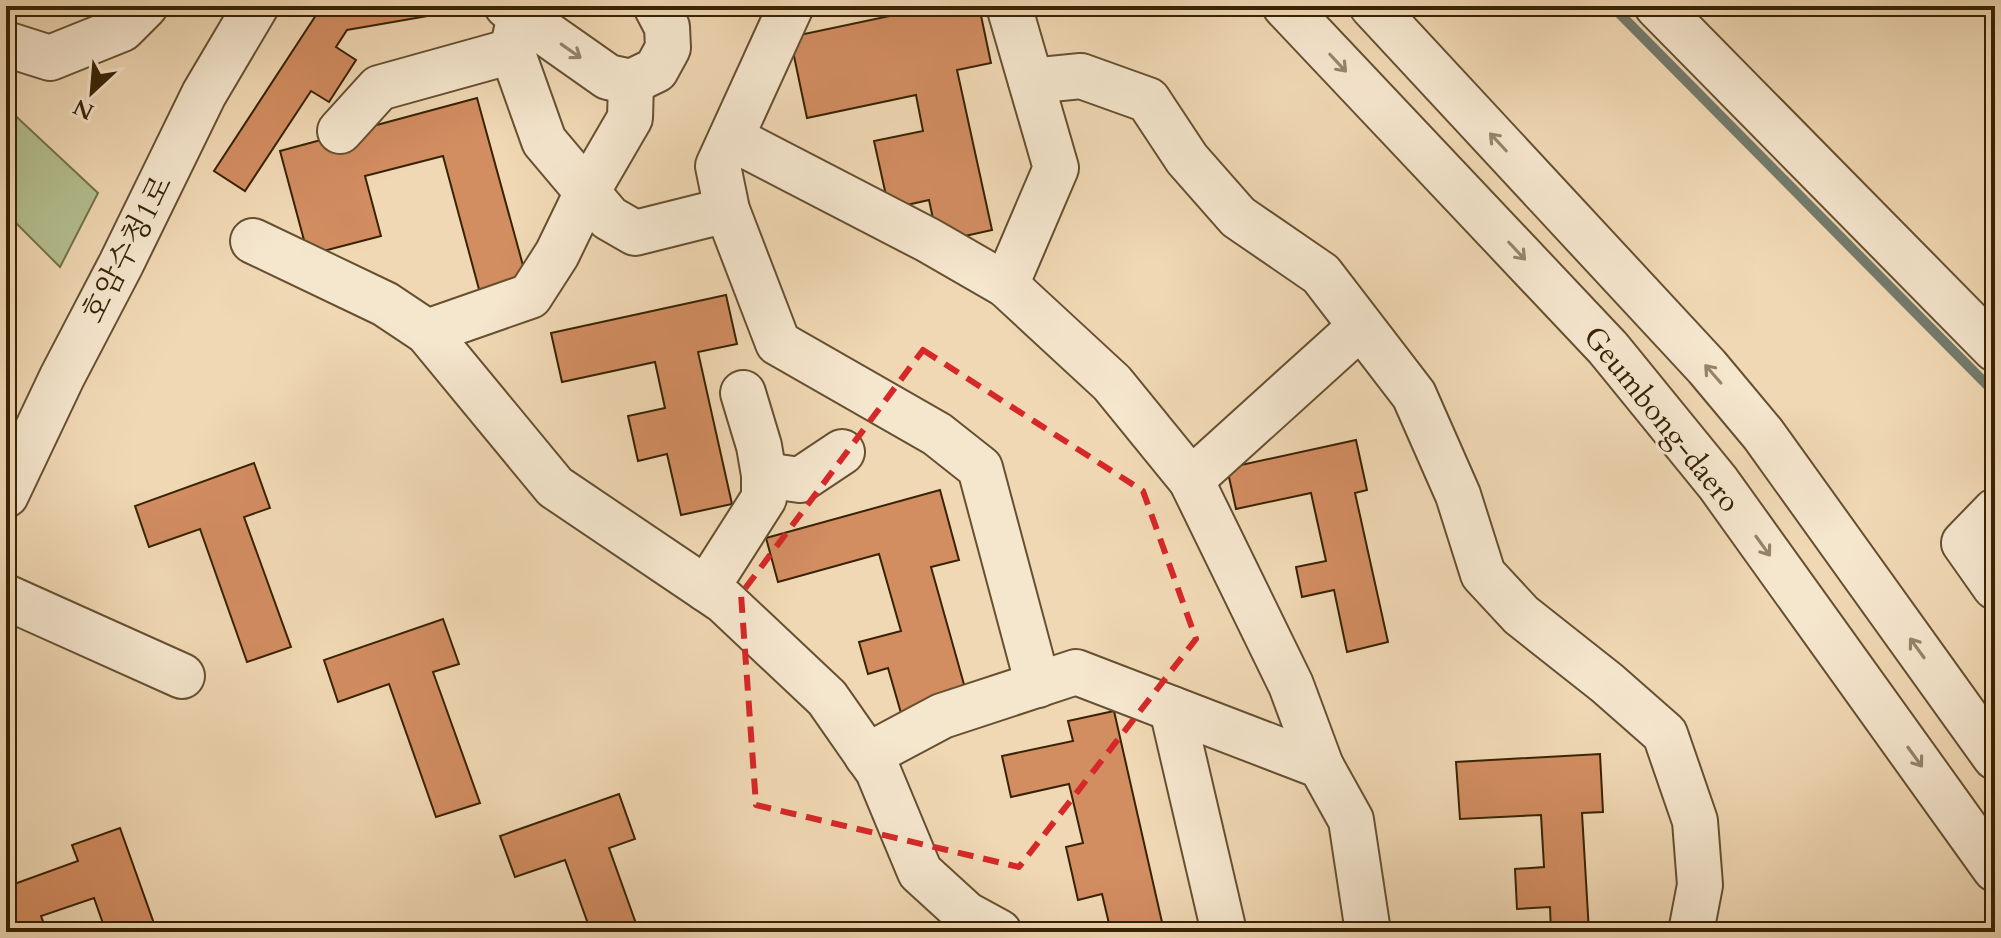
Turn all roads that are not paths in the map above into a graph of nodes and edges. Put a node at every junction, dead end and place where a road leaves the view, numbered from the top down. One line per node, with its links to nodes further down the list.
1 (145, 6): 10 (street)
2 (256, 6): 26 (street, 호암수청1로)
3 (656, 6): 12 (street)
4 (791, 6): 14 (street)
5 (1009, 6): 11 (street)
6 (1285, 6): 37 (street, Geumbong-daero, one-way to 37)
7 (1372, 6): 35 (street, Geumbong-daero, one-way to 7)
8 (1657, 6): 21 (street)
9 (513, 24): 12 (street, one-way to 12); 13 (street); 15 (street)
10 (6, 44)
11 (1031, 81): 18 (street); 19 (street)
12 (631, 82): 15 (street)
13 (340, 131)
14 (731, 138): 16 (street); 18 (street)
15 (587, 192): 16 (street); 20 (street)
16 (727, 210): 32 (street)
17 (253, 241): 20 (street)
18 (1006, 285): 25 (street)
19 (1360, 327): 25 (street); 41 (street)
20 (427, 332): 29 (street)
21 (1995, 349)
22 (743, 393): 24 (street)
23 (842, 452): 24 (street)
24 (764, 475): 29 (street)
25 (1191, 480): 36 (street)
26 (6, 495)
27 (1995, 511): 28 (street)
28 (1995, 587)
29 (706, 589): 34 (street)
30 (6, 597): 31 (street)
31 (182, 676)
32 (1038, 685): 33 (street); 34 (street)
33 (1172, 709): 36 (street); 39 (street)
34 (867, 756): 38 (street)
35 (1995, 757)
36 (1321, 766): 40 (street)
37 (1995, 869)
38 (999, 932)
39 (1224, 932)
40 (1368, 932)
41 (1691, 932)

